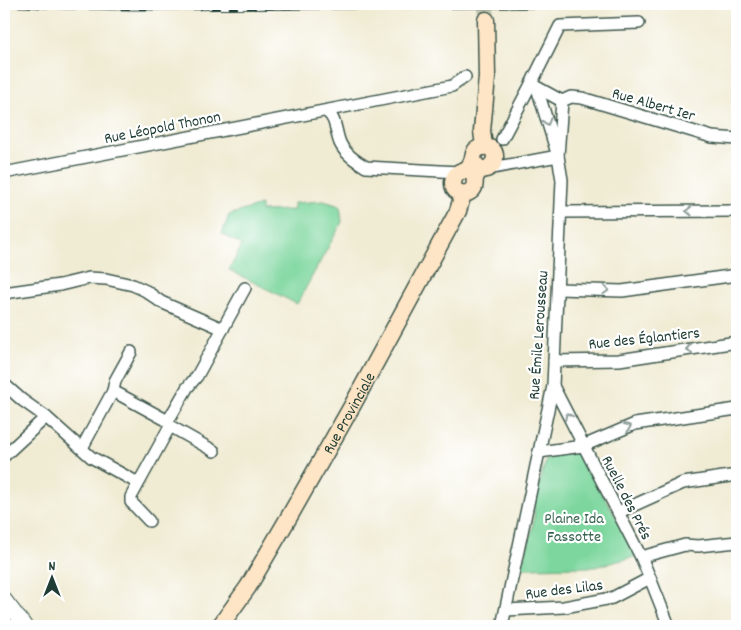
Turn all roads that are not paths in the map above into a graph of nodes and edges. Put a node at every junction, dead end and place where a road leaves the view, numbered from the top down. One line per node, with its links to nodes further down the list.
1 (486, 20): 8 (main road)
2 (639, 23): 4 (street)
3 (465, 78): 6 (street, Rue Léopold Thonon)
4 (534, 86): 5 (street); 8 (street); 9 (street, one-way to 9)
5 (562, 101): 7 (street, Rue Albert Ier); 9 (street, Rue Émile Lerousseau)
6 (326, 111): 11 (street, Rue Léopold Thonon); 12 (street)
7 (737, 139)
8 (494, 146): 10 (street); 12 (main road, Rue Provinciale)
9 (558, 156): 10 (street); 14 (street, Rue Émile Lerousseau)
10 (510, 164): 12 (street)
11 (4, 173)
12 (470, 174): 44 (main road, Rue Provinciale)
13 (737, 211): 14 (street, one-way to 14)
14 (561, 212): 17 (street, Rue Émile Lerousseau)
15 (737, 275): 17 (street, one-way to 15)
16 (245, 288): 19 (street)
17 (558, 289): 22 (street, Rue Émile Lerousseau)
18 (4, 293): 19 (street)
19 (223, 329): 28 (street)
20 (737, 342): 22 (street, Rue des Églantiers, one-way to 22)
21 (131, 352): 25 (street)
22 (554, 361): 24 (street, Rue Émile Lerousseau)
23 (4, 384): 27 (street)
24 (554, 386): 29 (street, Ruelle des Prés, one-way to 24); 32 (street, Rue Émile Lerousseau)
25 (113, 391): 28 (street); 30 (street)
26 (737, 409): 29 (street, one-way to 26)
27 (46, 417): 30 (street); 33 (street)
28 (169, 424): 31 (street); 35 (street)
29 (583, 446): 32 (street); 36 (street, Ruelle des Prés)
30 (82, 448): 35 (street)
31 (214, 451)
32 (539, 452): 42 (street, Rue Émile Lerousseau)
33 (4, 456)
34 (737, 475): 36 (street)
35 (138, 483): 37 (street)
36 (619, 512): 39 (street, Ruelle des Prés)
37 (149, 521)
38 (737, 542): 39 (street)
39 (641, 557): 40 (street, Ruelle des Prés)
40 (650, 578): 42 (street, Rue des Lilas); 46 (street, Ruelle des Prés)
41 (4, 599): 43 (street)
42 (506, 610): 45 (street, Rue Émile Lerousseau)
43 (25, 626)
44 (220, 626)
45 (502, 626)
46 (669, 626)

